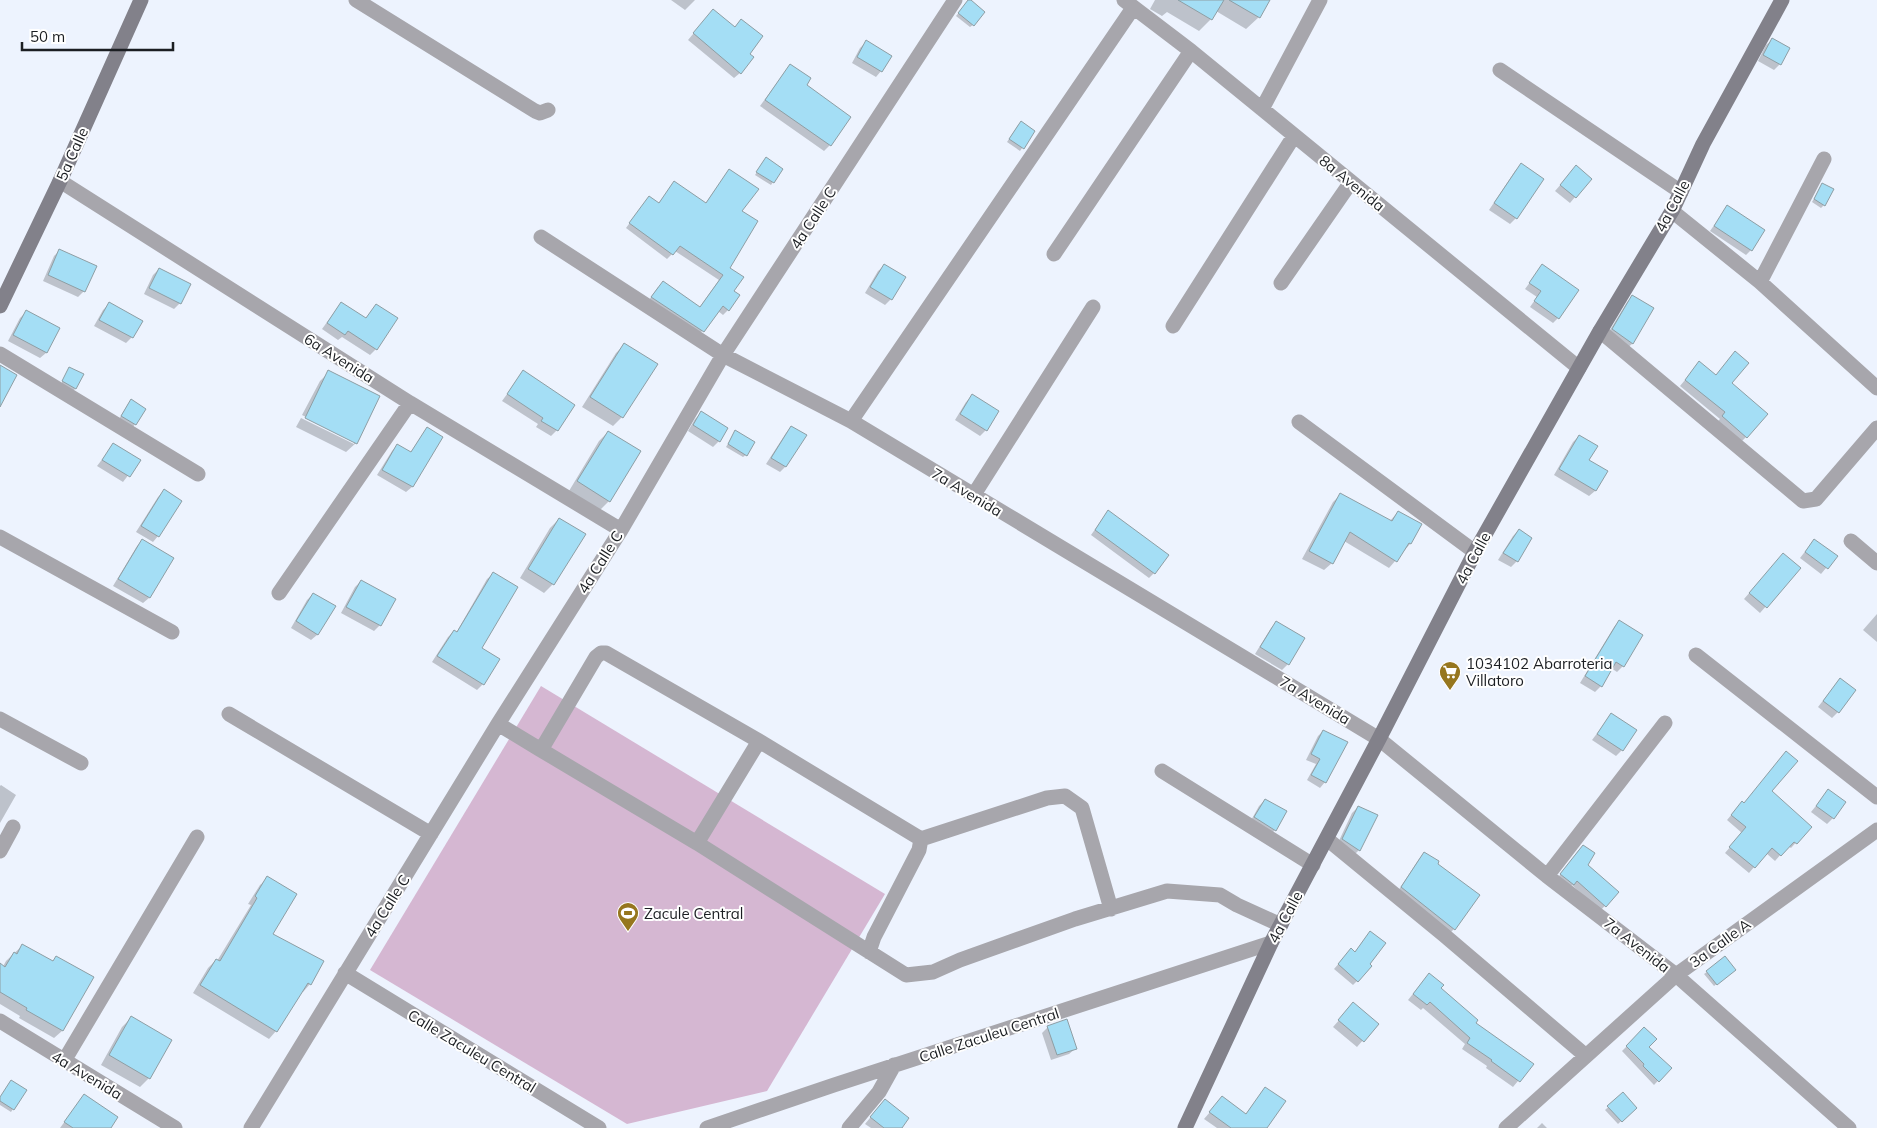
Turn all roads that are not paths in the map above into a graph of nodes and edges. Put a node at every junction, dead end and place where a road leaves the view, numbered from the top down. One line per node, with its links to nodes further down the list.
1 (141, 0): 13 (street, 5a Calle)
2 (356, 0): 9 (street)
3 (955, 0): 26 (street, 4a Calle C)
4 (1320, 0): 10 (street)
5 (1782, 0): 15 (street, 4a Calle)
6 (1129, 4): 7 (street, 8a Avenida); 30 (street)
7 (1190, 51): 10 (street, 8a Avenida); 18 (street)
8 (1500, 70): 15 (street)
9 (548, 110)
10 (1262, 110): 11 (street, 8a Avenida)
11 (1294, 136): 14 (street, 8a Avenida); 23 (street)
12 (1824, 159): 19 (street)
13 (60, 181): 21 (street, 5a Calle); 29 (street, 6a Avenida)
14 (1351, 182): 20 (street); 27 (street, 8a Avenida)
15 (1681, 192): 16 (street, 4a Calle)
16 (1672, 210): 19 (street); 24 (street, 4a Calle)
17 (540, 237): 26 (street, 7a Avenida)
18 (1054, 254)
19 (1760, 282): 28 (street)
20 (1281, 283)
21 (0, 306)
22 (1093, 307): 34 (street)
23 (1173, 326)
24 (1600, 331): 27 (street, 4a Calle); 32 (street)
25 (0, 354): 33 (street)
26 (723, 355): 30 (street, 7a Avenida); 35 (street, 4a Calle C)
27 (1579, 368): 38 (street, 4a Calle)
28 (1877, 388)
29 (410, 403): 35 (street, 6a Avenida); 40 (street)
30 (851, 421): 34 (street, 7a Avenida)
31 (1300, 422): 38 (street)
32 (1877, 428)
33 (198, 474)
34 (973, 496): 47 (street, 7a Avenida)
35 (621, 530): 46 (street, 4a Calle C)
36 (0, 537): 41 (street)
37 (1851, 541): 39 (street)
38 (1475, 552): 47 (street, 4a Calle)
39 (1877, 562)
40 (279, 594)
41 (172, 632)
42 (1696, 655): 52 (street)
43 (230, 714): 55 (street)
44 (0, 719): 50 (street)
45 (1665, 723): 62 (street)
46 (498, 724): 49 (street); 55 (street, 4a Calle C)
47 (1379, 739): 58 (street, 4a Calle); 62 (street, 7a Avenida)
48 (759, 741): 49 (street); 57 (street); 59 (street)
49 (540, 750): 59 (street)
50 (82, 763)
51 (1162, 771): 61 (street)
52 (1877, 797)
53 (13, 827): 60 (street)
54 (1877, 830): 68 (street, 3a Calle A)
55 (431, 834): 67 (street, 4a Calle C)
56 (196, 837): 71 (street)
57 (921, 839): 63 (street); 66 (street)
58 (1326, 839): 61 (street, 4a Calle); 70 (street)
59 (697, 843): 66 (street)
60 (0, 851)
61 (1313, 865): 64 (street, 4a Calle)
62 (1547, 876): 68 (street, 7a Avenida)
63 (1111, 909): 64 (street); 66 (street)
64 (1280, 925): 65 (street, 4a Calle)
65 (1271, 943): 72 (street, Calle Zaculeu Central); 79 (street, 4a Calle)
66 (869, 952)
67 (346, 973): 75 (street, 4a Calle C); 76 (street, Calle Zaculeu Central)
68 (1676, 975): 70 (street, 3a Calle A); 73 (street, 7a Avenida)
69 (0, 1021): 71 (street, 4a Avenida)
70 (1586, 1056): 80 (street, 3a Calle A)
71 (64, 1061): 74 (street, 4a Avenida)
72 (894, 1065): 77 (street, Calle Zaculeu Central); 78 (street)
73 (1845, 1127)
74 (175, 1128)
75 (251, 1128)
76 (599, 1128)
77 (707, 1128)
78 (849, 1128)
79 (1185, 1128)
80 (1506, 1128)

